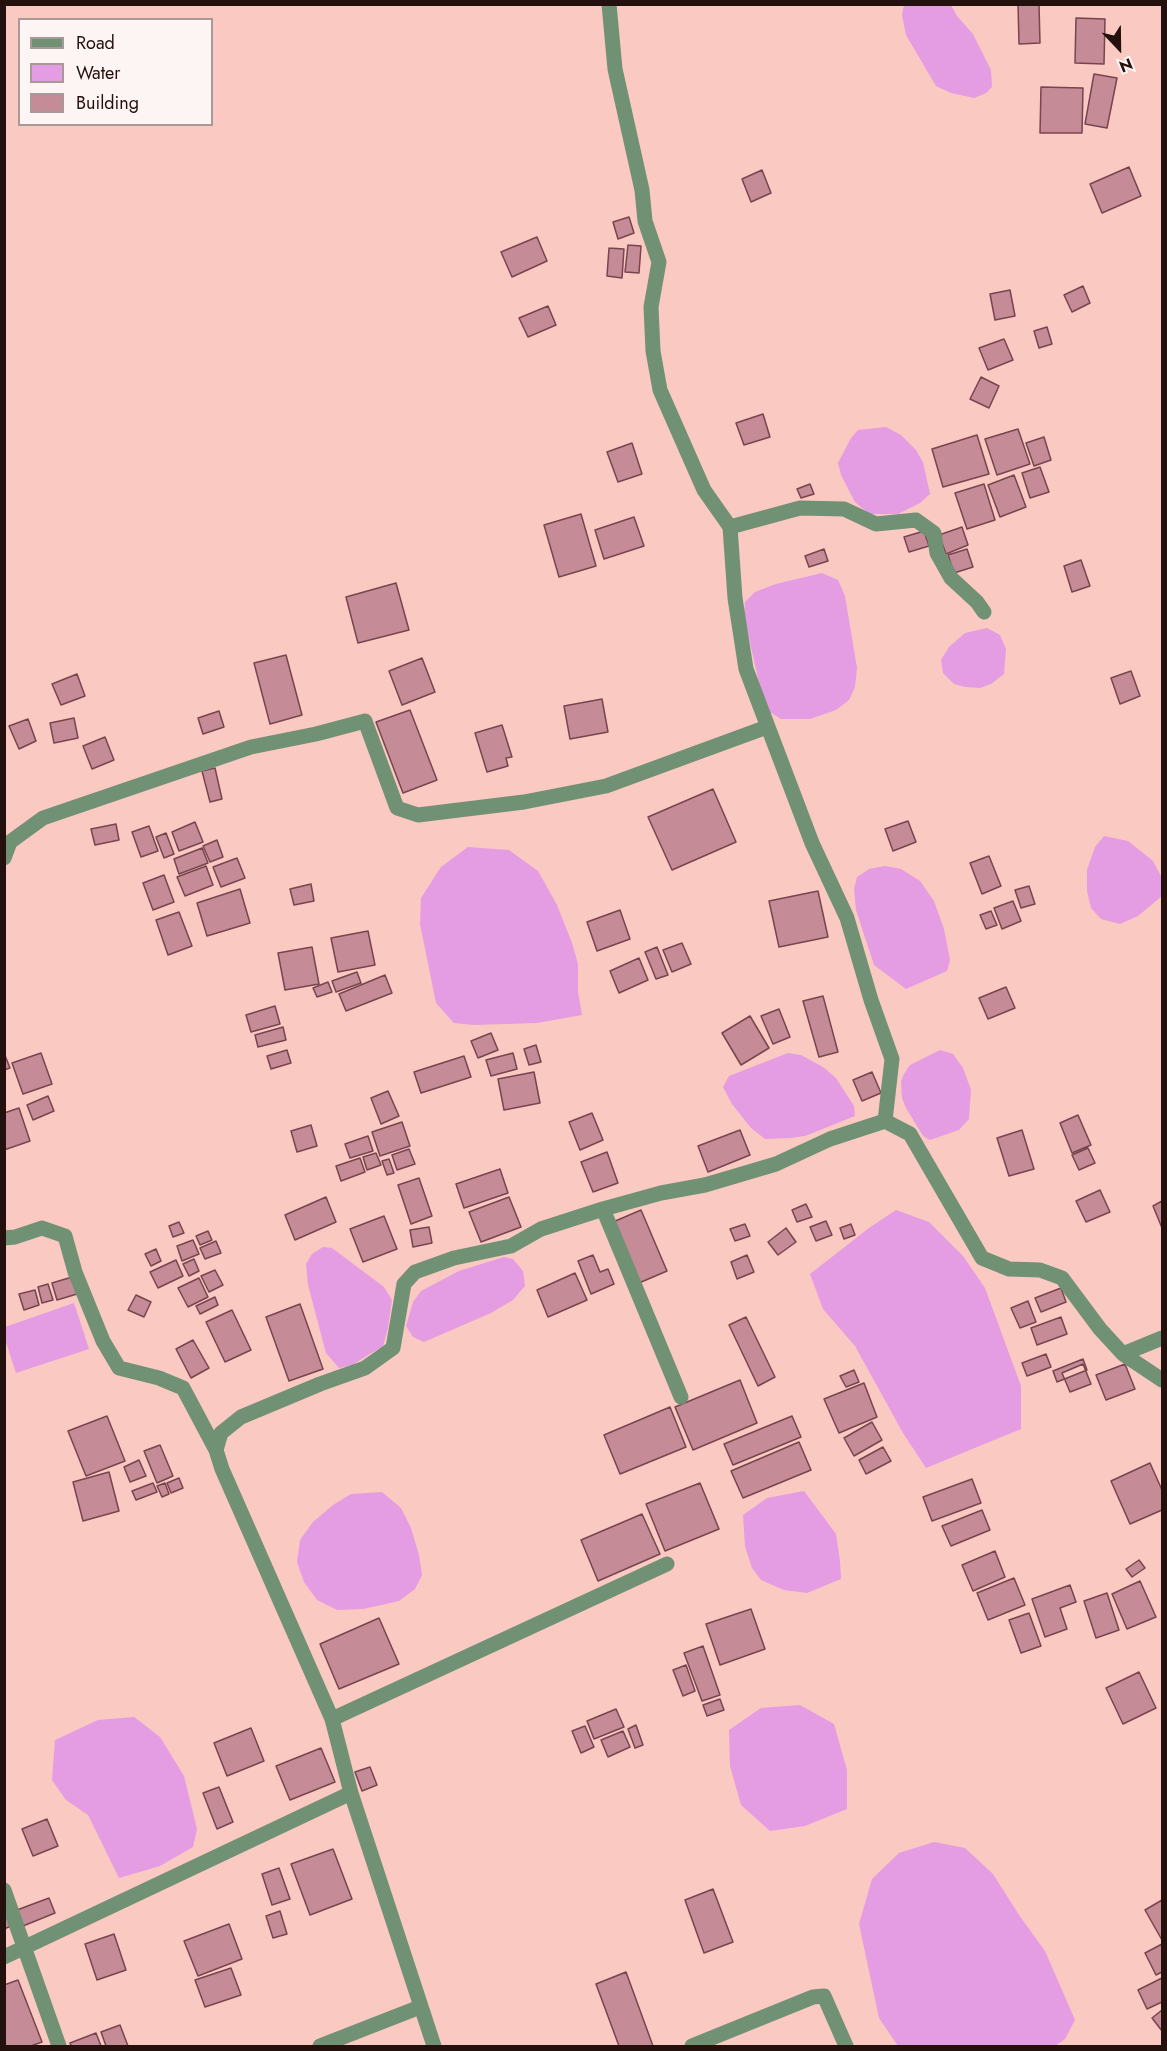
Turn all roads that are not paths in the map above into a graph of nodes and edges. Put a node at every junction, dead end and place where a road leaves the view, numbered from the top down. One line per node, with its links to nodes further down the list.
1 (609, 4): 2 (street)
2 (730, 526): 3 (street); 4 (street)
3 (984, 612)
4 (767, 727): 5 (street); 6 (street)
5 (4, 858)
6 (885, 1121): 7 (street); 10 (street)
7 (603, 1209): 12 (street); 13 (street)
8 (4, 1238): 13 (street)
9 (1162, 1338): 10 (street)
10 (1123, 1353): 11 (street)
11 (1162, 1380)
12 (681, 1397)
13 (216, 1450): 15 (street)
14 (667, 1564): 15 (street)
15 (332, 1719): 16 (street)
16 (351, 1793): 18 (street); 20 (street)
17 (4, 1890): 18 (street)
18 (25, 1946): 19 (street); 21 (street)
19 (4, 1957)
20 (420, 2007): 22 (street); 23 (street)
21 (59, 2046)
22 (320, 2046)
23 (434, 2046)
24 (692, 2046): 25 (street)
25 (846, 2046)

